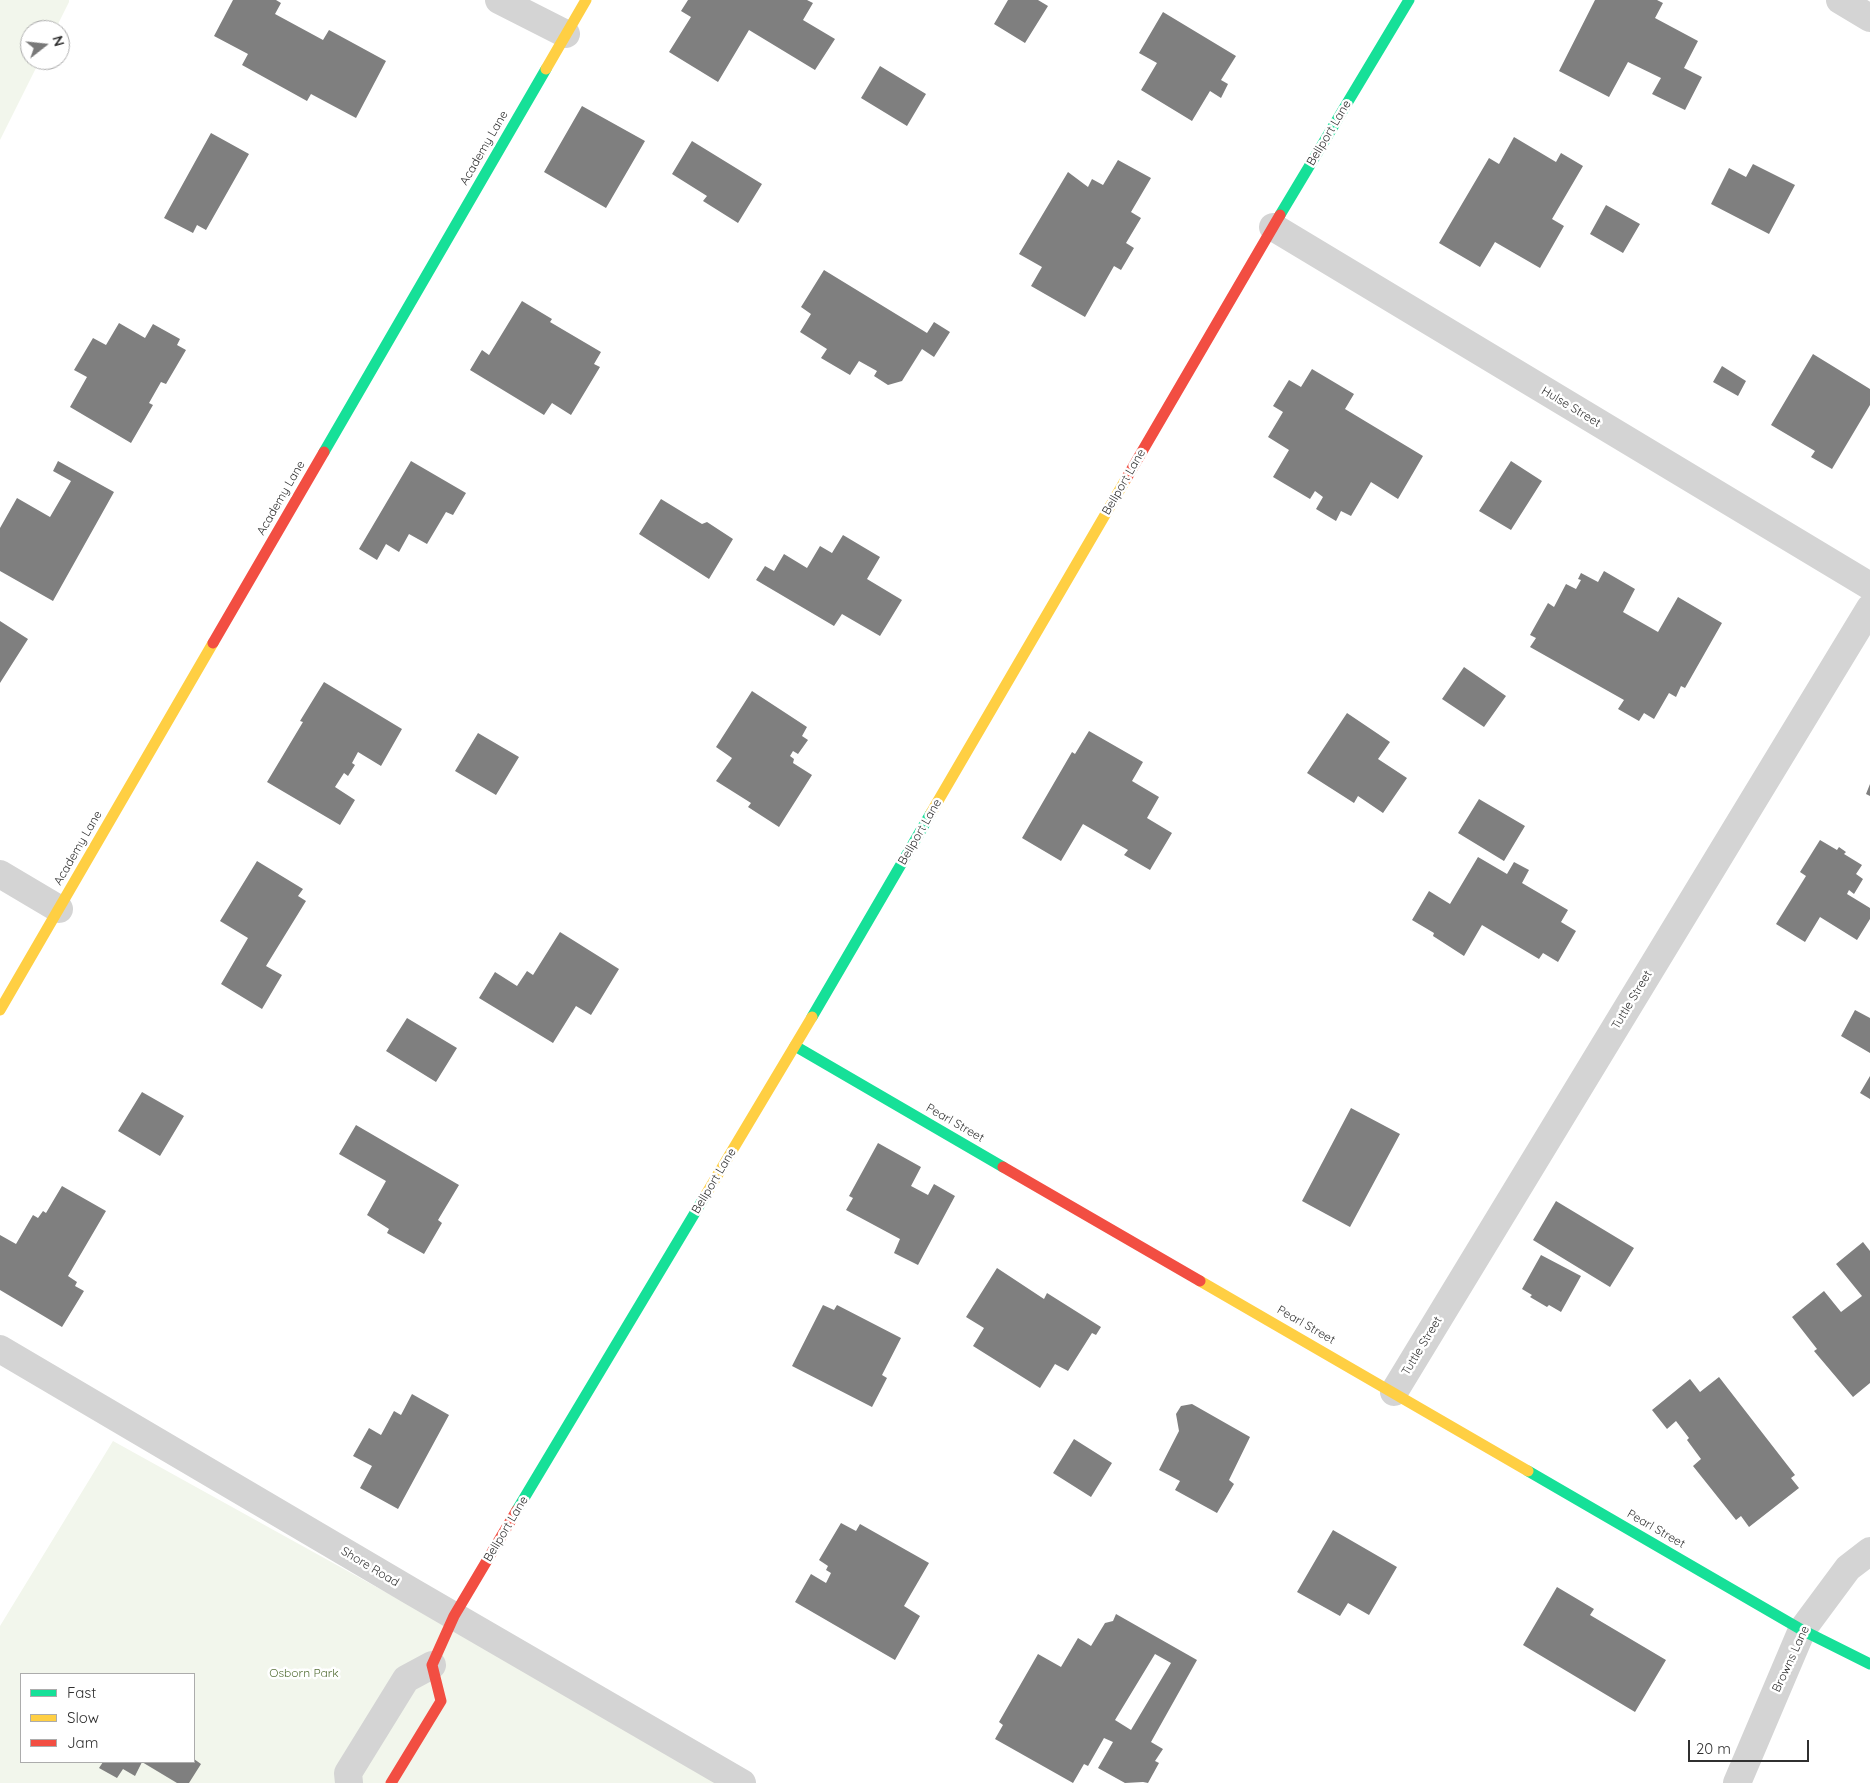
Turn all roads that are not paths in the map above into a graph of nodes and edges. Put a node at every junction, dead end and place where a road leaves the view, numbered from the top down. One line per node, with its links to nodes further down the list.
1 (499, 0): 6 (street)
2 (586, 0): 6 (street, Academy Lane)
3 (1408, 0): 7 (street, Bellport Lane)
4 (1840, 0): 5 (street)
5 (1870, 18)
6 (566, 34): 11 (street, Academy Lane)
7 (1273, 226): 8 (street, Hulse Street); 13 (street, Bellport Lane)
8 (1870, 586)
9 (1870, 608): 15 (street, Tuttle Street)
10 (0, 874): 11 (street)
11 (59, 909): 12 (street, Academy Lane)
12 (0, 1010)
13 (795, 1046): 15 (street, Pearl Street); 17 (street, Bellport Lane)
14 (0, 1349): 17 (street, Shore Road)
15 (1394, 1392): 18 (street, Pearl Street)
16 (1870, 1551): 18 (street, Browns Lane)
17 (454, 1616): 20 (street, Bellport Lane); 23 (street, Shore Road)
18 (1802, 1630): 19 (street, Pearl Street); 24 (street, Browns Lane)
19 (1870, 1664)
20 (432, 1665): 21 (street); 22 (street)
21 (349, 1783)
22 (391, 1783)
23 (742, 1783)
24 (1737, 1783)

